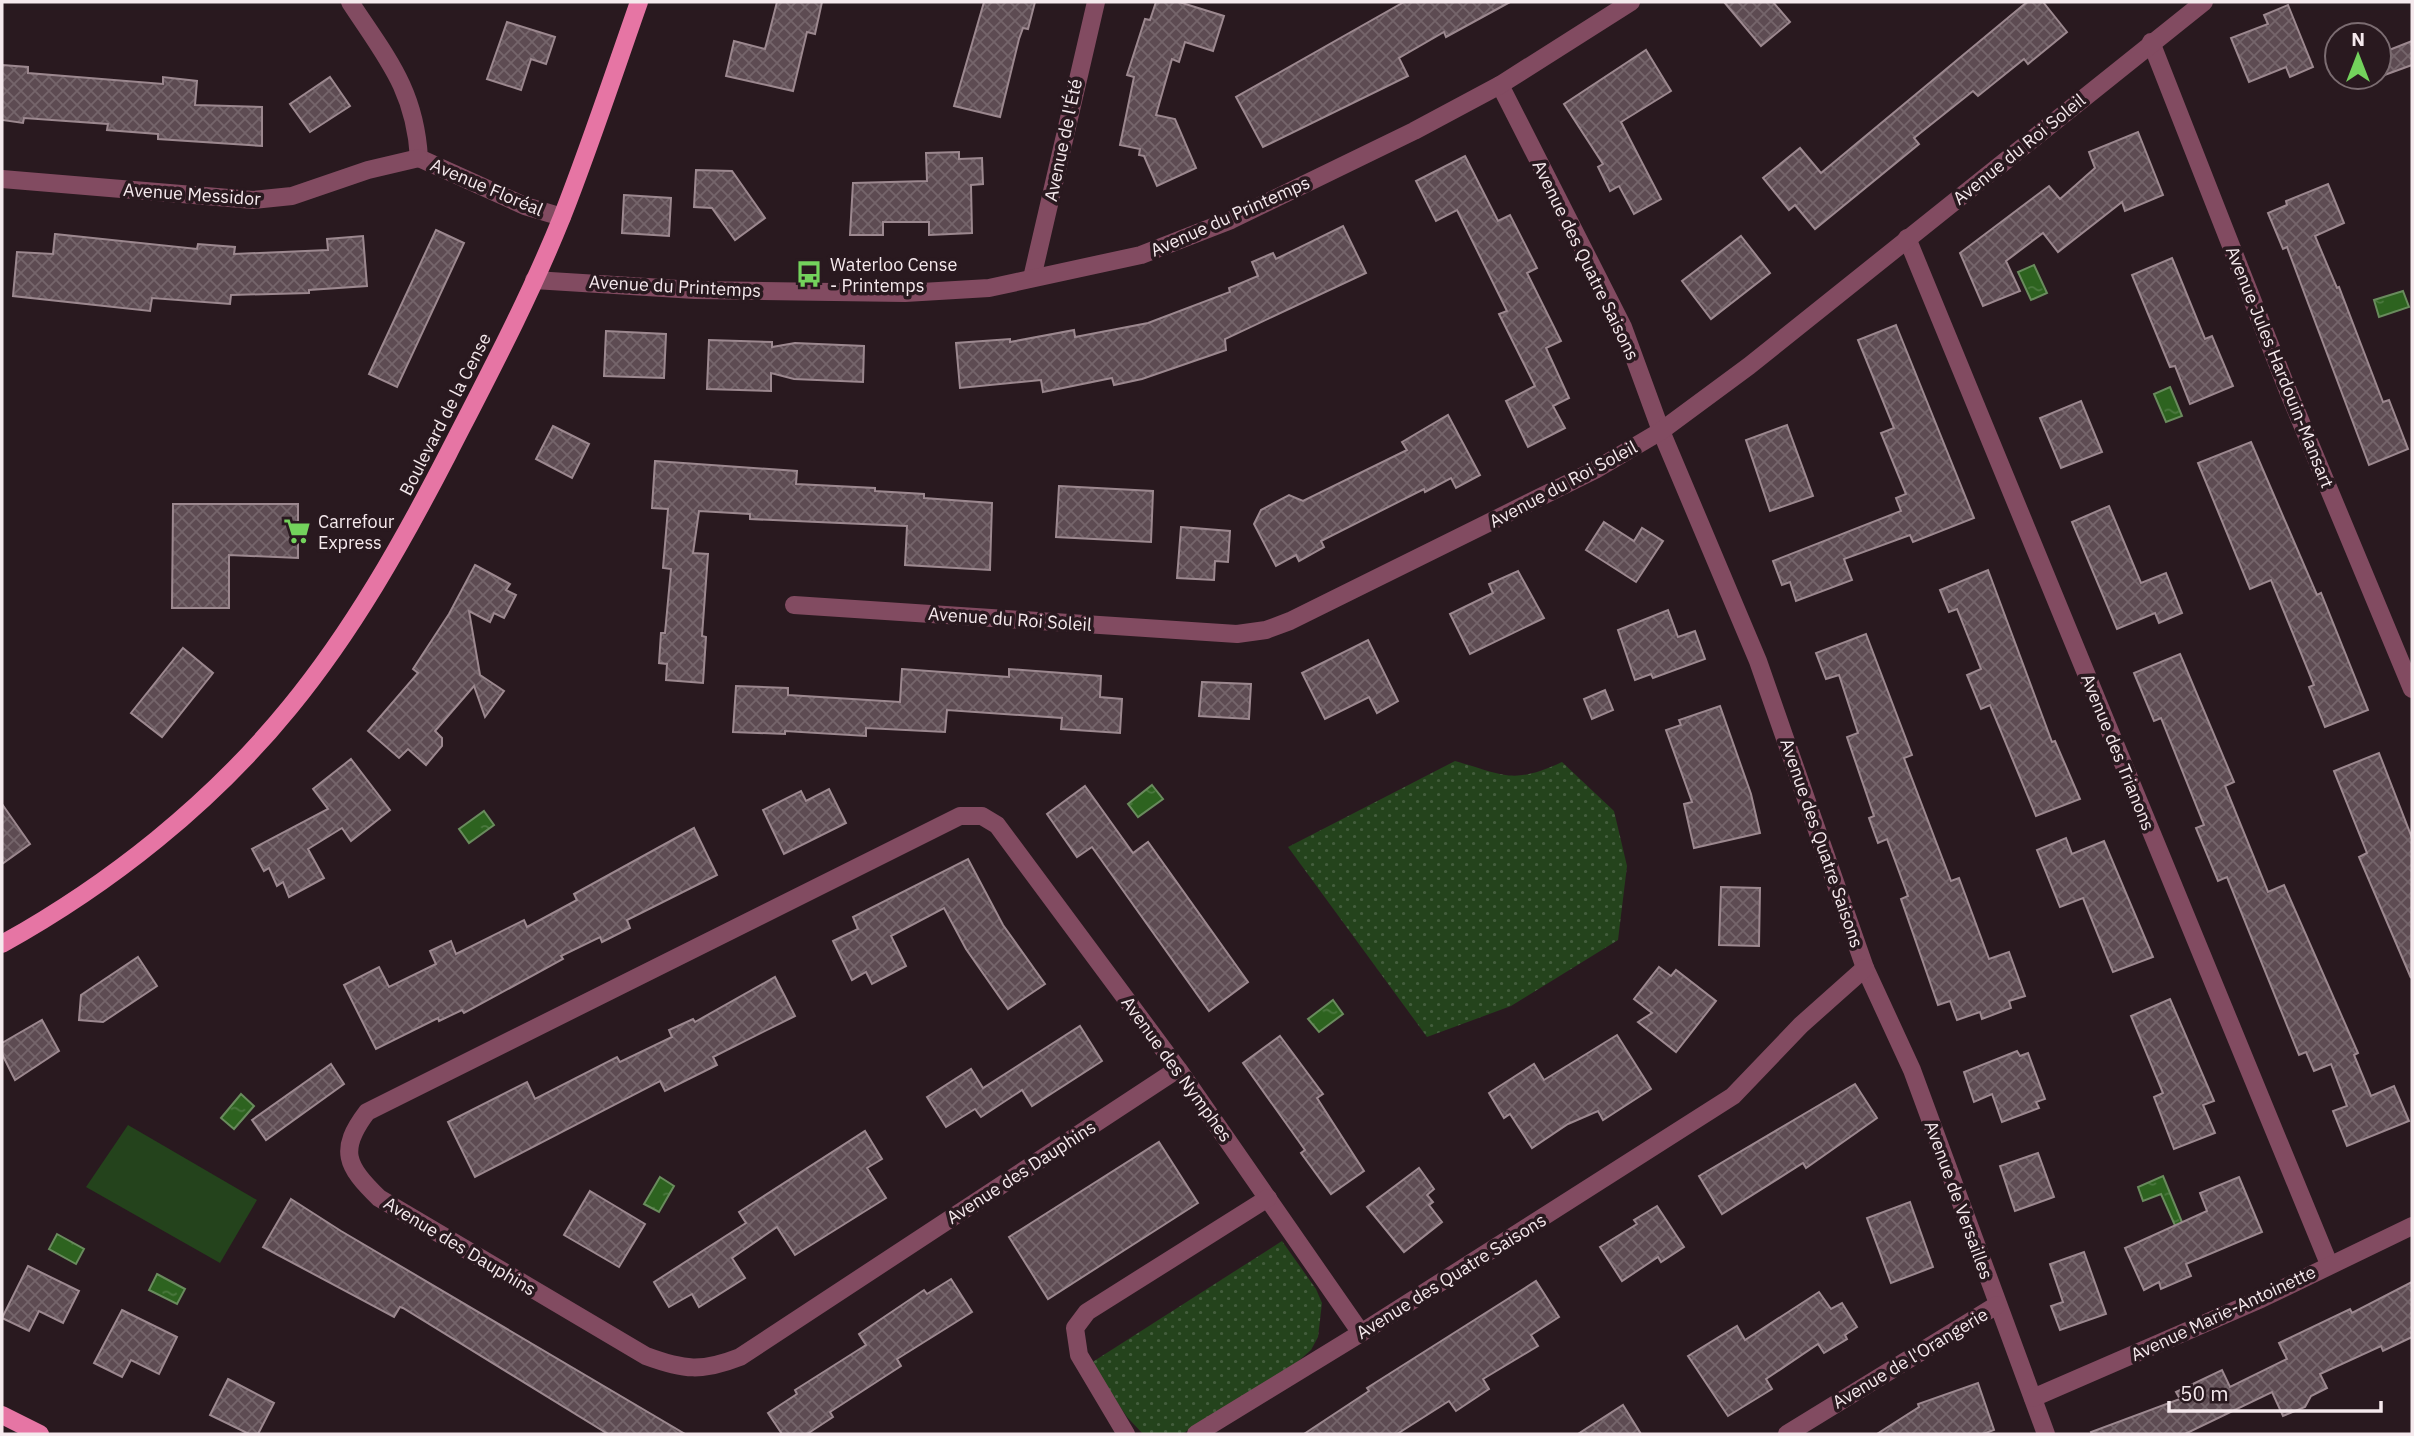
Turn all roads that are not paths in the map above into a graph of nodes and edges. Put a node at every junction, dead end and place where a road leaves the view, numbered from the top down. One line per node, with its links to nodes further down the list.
1 (349, 2): 8 (street, Avenue Floréal)
2 (639, 2): 10 (main road, Boulevard de la Cense)
3 (1096, 2): 12 (street, Avenue de l'Été)
4 (1631, 2): 7 (street, Avenue du Printemps)
5 (2204, 2): 6 (street, Avenue du Roi Soleil)
6 (2151, 42): 11 (street, Avenue du Roi Soleil); 16 (street, Avenue Jules Hardouin-Mansart)
7 (1500, 85): 12 (street, Avenue du Printemps); 14 (street, Avenue des Quatre Saisons)
8 (419, 158): 9 (street, Avenue Messidor); 10 (street, Avenue Floréal)
9 (2, 179)
10 (562, 217): 13 (main road, Boulevard de la Cense)
11 (1907, 238): 14 (street, Avenue du Roi Soleil); 23 (street, Avenue des Trianons)
12 (1032, 278): 13 (street, Avenue du Printemps)
13 (534, 280): 18 (main road, Boulevard de la Cense)
14 (1661, 431): 15 (street, Avenue du Roi Soleil); 19 (street, Avenue des Quatre Saisons)
15 (794, 606)
16 (2412, 689)
17 (982, 816): 20 (street, Avenue des Nymphes); 20 (street, Avenue des Dauphins)
18 (2, 944)
19 (1865, 968): 24 (street, Avenue de Versailles); 25 (street, Avenue des Quatre Saisons)
20 (1178, 1069): 21 (street, Avenue des Nymphes)
21 (1268, 1198): 25 (street, Avenue des Nymphes); 29 (street)
22 (2412, 1226): 23 (street, Avenue Marie-Antoinette)
23 (2329, 1264): 26 (street, Avenue Marie-Antoinette)
24 (1997, 1305): 26 (street, Avenue de Versailles); 31 (street, Avenue de l'Orangerie)
25 (1361, 1333): 30 (street, Avenue des Quatre Saisons)
26 (2033, 1398): 32 (street, Avenue de Versailles)
27 (2, 1415): 28 (main road)
28 (40, 1434)
29 (1126, 1434)
30 (1196, 1434)
31 (1787, 1434)
32 (2046, 1434)

